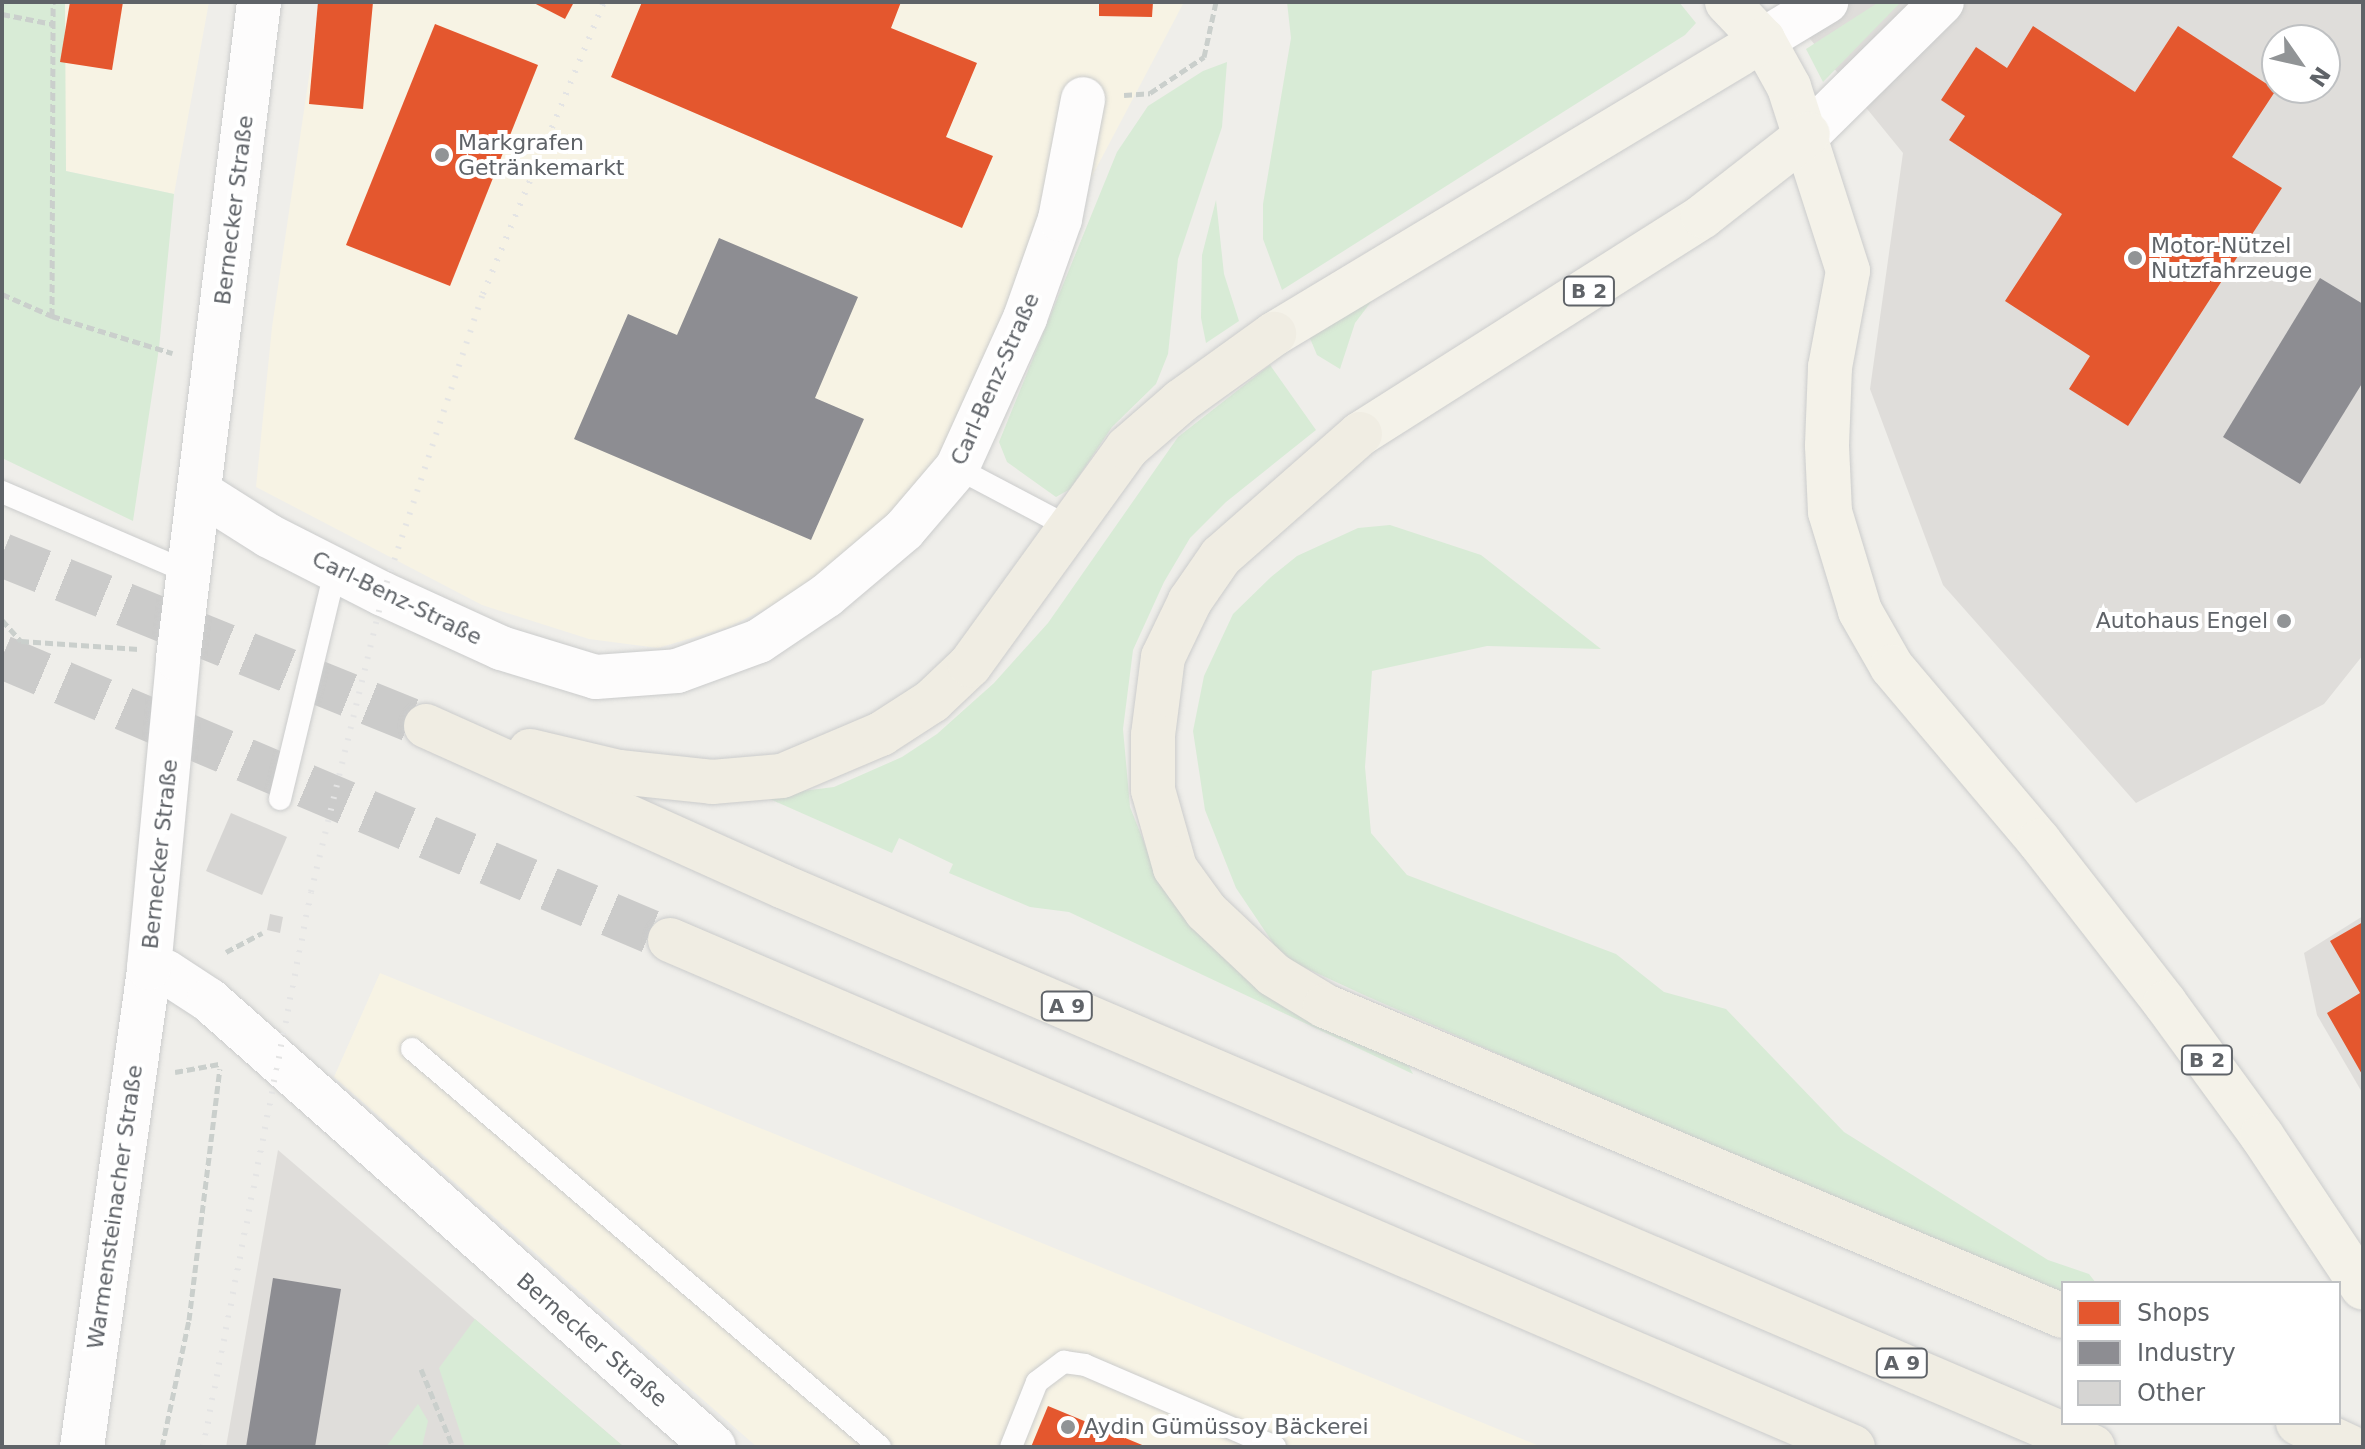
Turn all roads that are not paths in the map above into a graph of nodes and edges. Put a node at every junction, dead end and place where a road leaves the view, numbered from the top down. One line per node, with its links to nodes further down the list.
1 (259, 2): 12 (street, Bernecker Straße)
2 (1727, 2): 5 (main road, B 2)
3 (1826, 2): 5 (street)
4 (1942, 2): 7 (street)
5 (1763, 40): 7 (main road, B 2); 8 (main road)
6 (1083, 99): 10 (street, Carl-Benz-Straße)
7 (1808, 134): 9 (main road, B 2); 20 (main road, B 2)
8 (1274, 334): 13 (highway)
9 (1360, 434): 21 (highway)
10 (957, 468): 13 (lane); 14 (street, Carl-Benz-Straße)
11 (2, 492): 15 (lane)
12 (201, 493): 14 (street, Carl-Benz-Straße); 15 (street, Bernecker Straße)
13 (1067, 526): 29 (highway, A 9)
14 (336, 568): 16 (lane)
15 (190, 573): 18 (street, Bernecker Straße)
16 (280, 799)
17 (670, 940): 28 (highway)
18 (149, 968): 23 (street, Warmensteinacher Straße); 24 (street, Bernecker Straße)
19 (412, 1049): 25 (lane)
20 (2363, 1288)
21 (2061, 1315)
22 (2302, 1425): 30 (highway)
23 (82, 1447)
24 (714, 1447)
25 (880, 1447)
26 (1011, 1447): 27 (lane)
27 (1275, 1447)
28 (1853, 1447)
29 (2093, 1447)
30 (2350, 1447)

